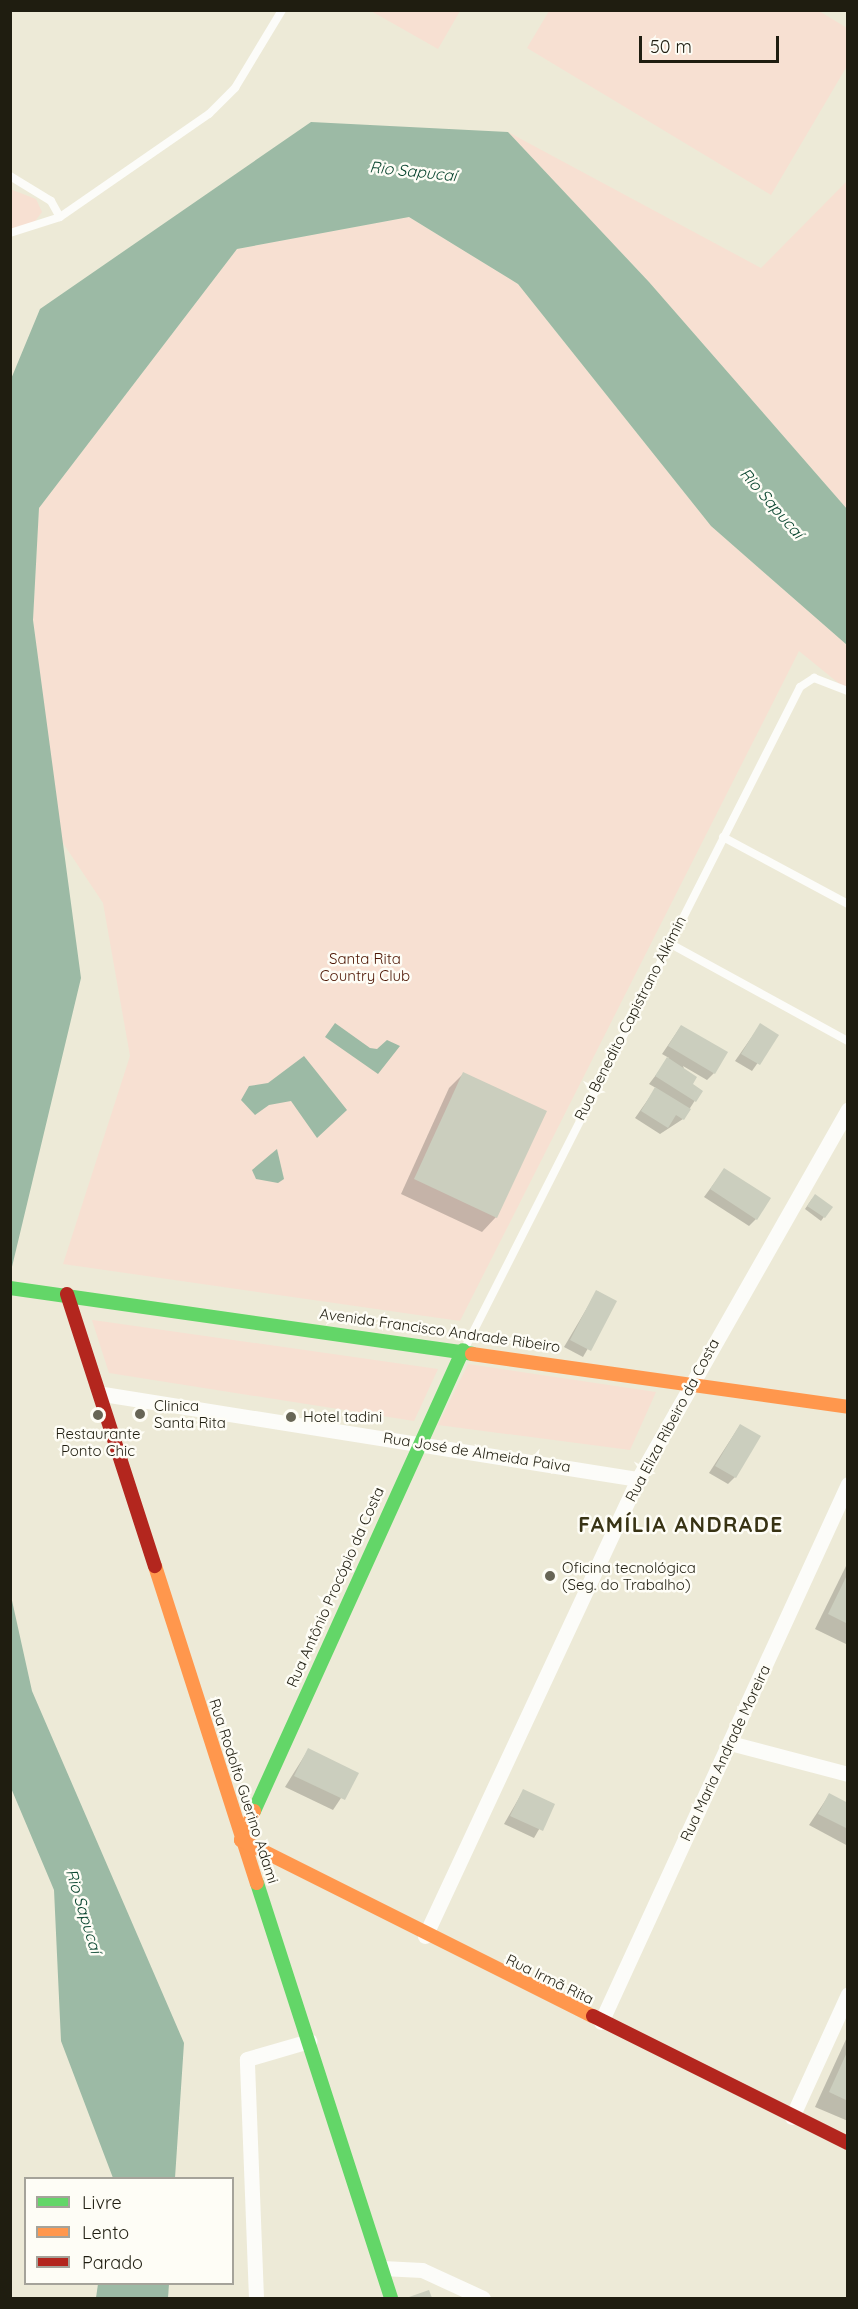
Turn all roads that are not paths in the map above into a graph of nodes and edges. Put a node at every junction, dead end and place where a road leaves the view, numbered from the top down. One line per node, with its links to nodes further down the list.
1 (282, 10): 3 (lane)
2 (10, 176): 3 (lane)
3 (60, 217): 4 (lane)
4 (10, 233)
5 (848, 691): 6 (lane, Rua Benedito Capistrano Alkimin)
6 (723, 837): 7 (lane); 8 (lane, Rua Benedito Capistrano Alkimin)
7 (848, 904)
8 (668, 942): 9 (lane); 13 (lane, Rua Benedito Capistrano Alkimin)
9 (848, 1041)
10 (848, 1109): 14 (street, Rua Eliza Ribeiro da Costa)
11 (10, 1288): 12 (street, Avenida Francisco Andrade Ribeiro)
12 (67, 1294): 13 (street, Avenida Francisco Andrade Ribeiro); 15 (street, Rua Rodolfo Guerino Adami)
13 (464, 1350): 14 (street, Avenida Francisco Andrade Ribeiro); 17 (street, Rua Antônio Procópio da Costa)
14 (689, 1384): 16 (street, Avenida Francisco Andrade Ribeiro); 18 (street, Rua Eliza Ribeiro da Costa)
15 (103, 1394): 17 (street, Rua José de Almeida Paiva); 22 (street, Rua Rodolfo Guerino Adami)
16 (848, 1407)
17 (418, 1442): 18 (street, Rua José de Almeida Paiva); 22 (street, Rua Antônio Procópio da Costa)
18 (638, 1479): 23 (street, Rua Eliza Ribeiro da Costa)
19 (846, 1491): 20 (street, Rua Maria Andrade Moreira)
20 (730, 1743): 21 (street); 25 (street, Rua Maria Andrade Moreira)
21 (848, 1774)
22 (241, 1840): 23 (street, Rua Irmã Rita); 26 (street, Rua Rodolfo Guerino Adami)
23 (425, 1936): 25 (street, Rua Irmã Rita)
24 (848, 1994): 27 (street)
25 (601, 2022): 27 (street, Rua Irmã Rita)
26 (309, 2041): 29 (street, Rua Rodolfo Guerino Adami); 30 (street)
27 (792, 2117): 28 (street, Rua Irmã Rita)
28 (848, 2143)
29 (382, 2268): 31 (street, Rua Rodolfo Guerino Adami); 32 (street)
30 (256, 2298)
31 (391, 2298)
32 (483, 2298)

